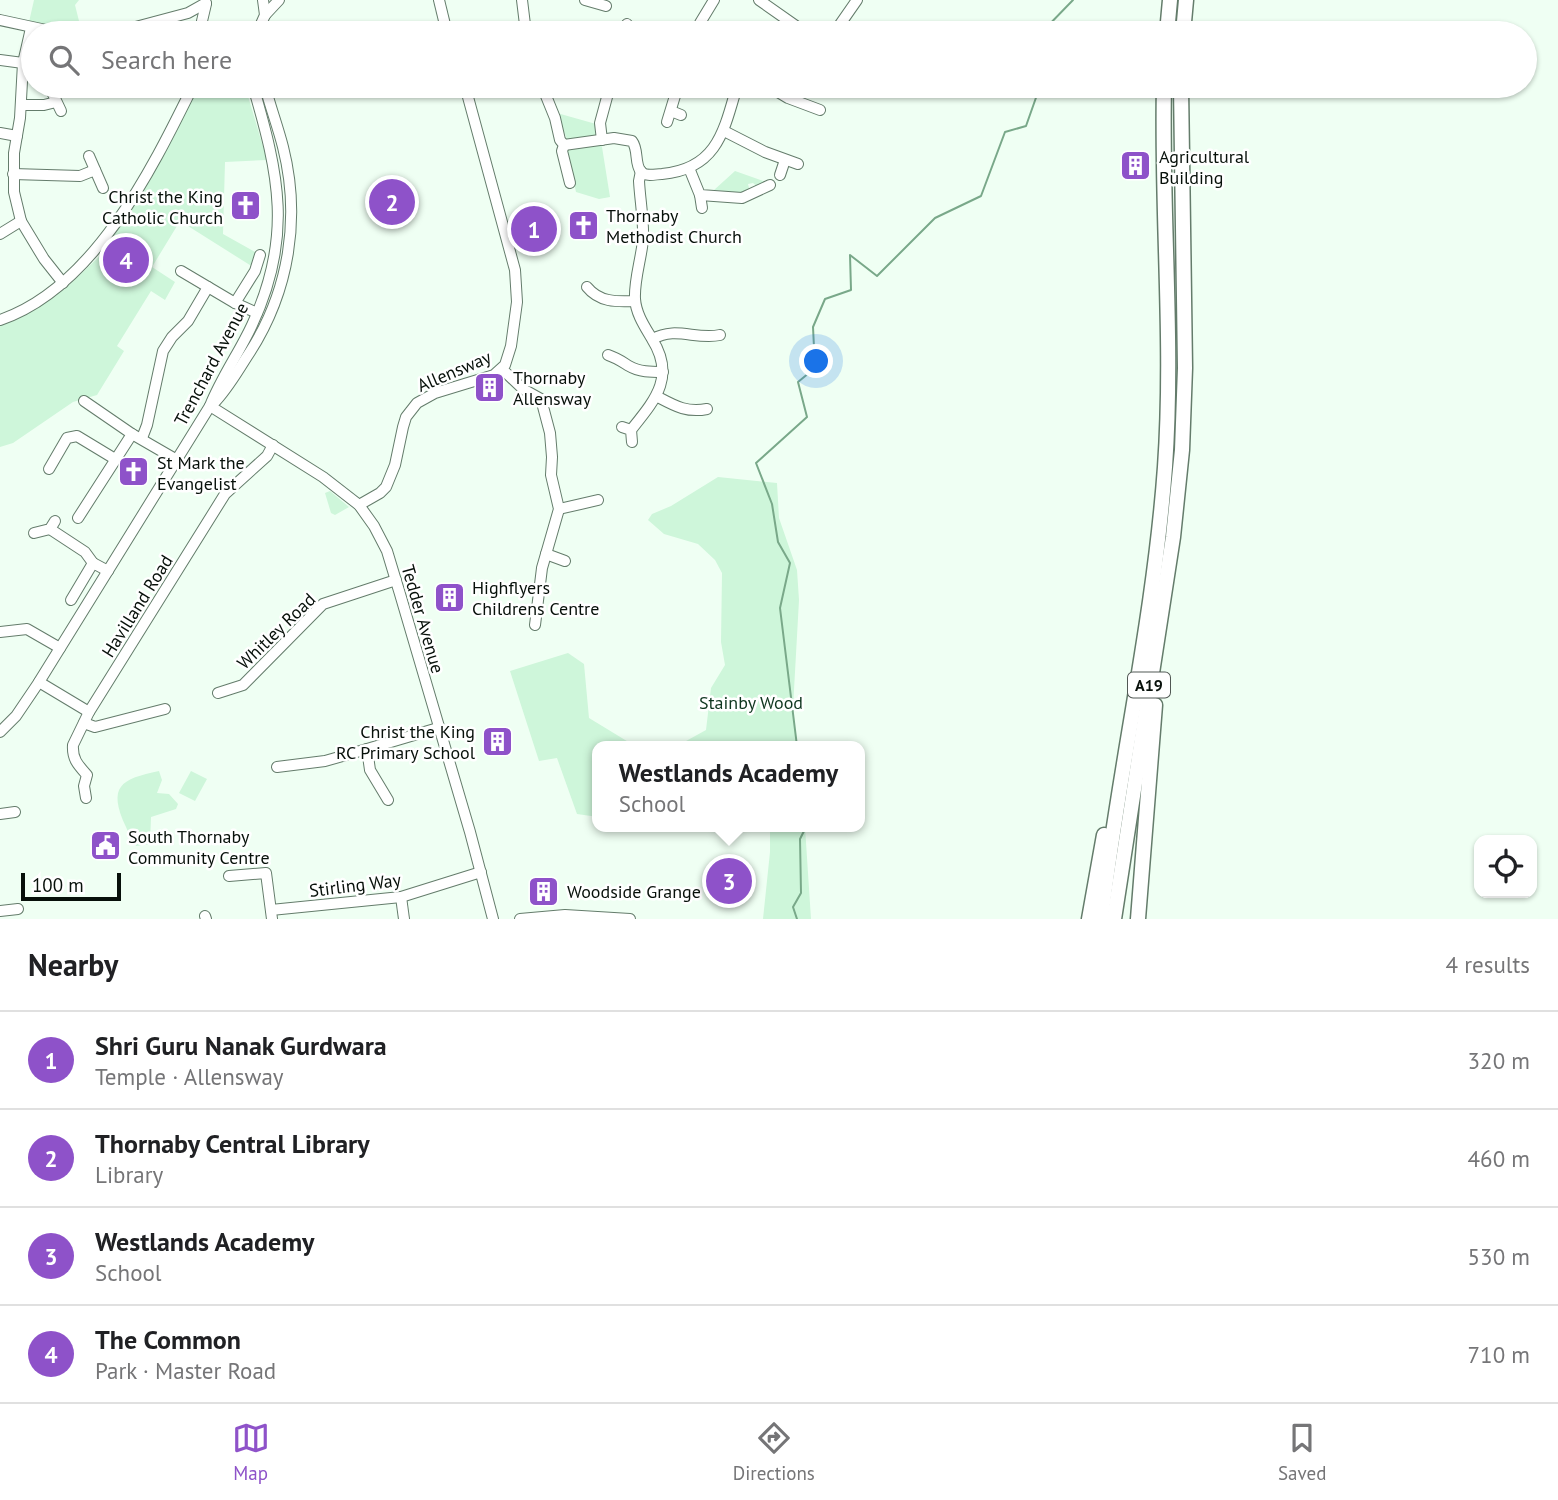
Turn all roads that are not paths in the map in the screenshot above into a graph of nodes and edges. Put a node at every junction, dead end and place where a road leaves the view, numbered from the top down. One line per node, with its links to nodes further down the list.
1 (263, 0): 13 (street)
2 (279, 0): 13 (street)
3 (439, 0): 18 (street)
4 (522, 0): 19 (street)
5 (585, 0): 12 (street)
6 (714, 0): 20 (street)
7 (759, 0): 21 (street)
8 (857, 0): 22 (street)
9 (1170, 0): 23 (highway)
10 (1186, 0): 24 (highway)
11 (207, 2): 15 (street); 16 (street)
12 (606, 6)
13 (265, 15): 17 (street)
14 (0, 20): 25 (street)
15 (158, 21)
16 (202, 21)
17 (262, 21)
18 (444, 21)
19 (525, 21)
20 (701, 21)
21 (789, 21)
22 (842, 21)
23 (1168, 21)
24 (1185, 21)
25 (21, 25)
26 (0, 60): 27 (street)
27 (21, 63)
28 (21, 98): 41 (street)
29 (187, 98): 68 (street)
30 (256, 98): 50 (street, Trenchard Avenue)
31 (269, 98): 49 (street, Trenchard Avenue)
32 (468, 98): 79 (street, Allensway)
33 (547, 98): 48 (street)
34 (607, 98): 47 (street)
35 (676, 98): 43 (street)
36 (734, 98): 44 (street)
37 (788, 98): 42 (street)
38 (1164, 98): 96 (highway, A19)
39 (1181, 98): 88 (highway, A19)
40 (56, 101): 41 (street)
41 (21, 105): 46 (street)
42 (815, 106)
43 (673, 116)
44 (724, 131): 52 (street); 54 (street)
45 (0, 133): 46 (street)
46 (17, 136): 57 (street)
47 (602, 140): 48 (street); 56 (street)
48 (564, 145): 59 (street)
49 (283, 147): 50 (street); 78 (street, Trenchard Avenue)
50 (271, 151): 73 (street, Trenchard Avenue)
51 (89, 156): 55 (street)
52 (785, 160): 53 (street); 58 (street)
53 (798, 164)
54 (689, 168): 56 (street); 62 (street)
55 (95, 170): 57 (street); 61 (street)
56 (641, 172): 71 (street)
57 (13, 174): 64 (street)
58 (780, 176)
59 (570, 183)
60 (770, 186): 62 (street)
61 (103, 188)
62 (700, 195): 63 (street)
63 (702, 208)
64 (21, 221): 65 (street); 68 (street)
65 (0, 234)
66 (260, 255): 72 (street)
67 (181, 271): 69 (street)
68 (63, 283): 74 (street)
69 (208, 287): 72 (street); 85 (street)
70 (587, 287): 71 (street)
71 (635, 301): 76 (street)
72 (235, 303): 73 (street)
73 (257, 313): 78 (street, Trenchard Avenue)
74 (0, 320)
75 (720, 335): 76 (street)
76 (653, 339): 80 (street)
77 (616, 354): 80 (street)
78 (238, 362): 83 (street, Trenchard Avenue)
79 (502, 369): 94 (street, Allensway); 95 (street)
80 (663, 372): 81 (street)
81 (658, 397): 84 (street); 86 (street)
82 (84, 401): 85 (street)
83 (210, 407): 87 (street, Tedder Avenue); 90 (street, Trenchard Avenue)
84 (707, 409)
85 (137, 436): 89 (street); 90 (street)
86 (632, 442)
87 (273, 445): 94 (street, Tedder Avenue); 114 (street, Havilland Road)
88 (1182, 450): 137 (highway, A19); 138 (highway)
89 (115, 459): 91 (street); 98 (street)
90 (177, 460): 103 (street, Trenchard Avenue)
91 (49, 469)
92 (598, 500): 93 (street)
93 (586, 503): 95 (street); 97 (street)
94 (359, 505): 104 (street, Tedder Avenue)
95 (559, 509): 100 (street)
96 (1160, 513): 124 (highway, A19); 135 (highway)
97 (589, 515)
98 (78, 518)
99 (34, 533): 102 (street)
100 (546, 554): 101 (street); 106 (street)
101 (565, 561)
102 (93, 563): 103 (street); 105 (street)
103 (108, 571): 110 (street, Trenchard Avenue)
104 (396, 580): 112 (street, Whitley Road); 116 (street, Tedder Avenue)
105 (71, 600)
106 (536, 613): 107 (street); 108 (street)
107 (550, 615)
108 (535, 625)
109 (0, 632): 110 (street)
110 (60, 648): 111 (street, Trenchard Avenue)
111 (39, 682): 114 (street); 117 (street, Trenchard Avenue)
112 (218, 693)
113 (165, 709): 115 (street)
114 (89, 712): 115 (street, Havilland Road)
115 (84, 723): 120 (street, Havilland Road)
116 (438, 728): 118 (street); 125 (street, Tedder Avenue)
117 (0, 732)
118 (367, 750): 119 (street); 121 (street)
119 (277, 767)
120 (86, 798)
121 (388, 800)
122 (15, 812): 123 (street)
123 (0, 814)
124 (1114, 833): 135 (highway); 136 (highway, A19)
125 (481, 872): 127 (street, Stirling Way); 132 (street, Tedder Avenue)
126 (229, 876): 130 (street)
127 (401, 897): 130 (street, Stirling Way); 131 (street)
128 (18, 909): 129 (street)
129 (0, 911)
130 (272, 915)
131 (404, 919)
132 (493, 919)
133 (520, 919): 134 (street)
134 (629, 919)
135 (1092, 919)
136 (1101, 919)
137 (1114, 919)
138 (1136, 919)

